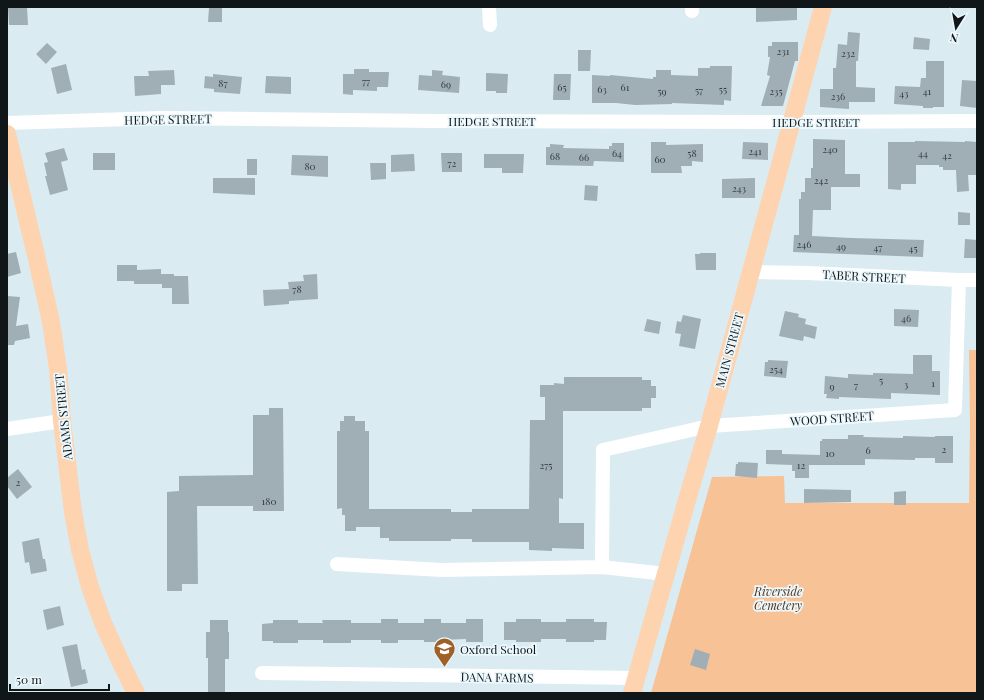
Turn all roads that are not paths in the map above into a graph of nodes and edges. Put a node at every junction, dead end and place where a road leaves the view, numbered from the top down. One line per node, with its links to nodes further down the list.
1 (489, 7): 3 (street)
2 (824, 7): 5 (main road, MAIN STREET)
3 (490, 25)
4 (977, 121): 5 (street, HEDGE STREET)
5 (791, 122): 6 (street, HEDGE STREET); 8 (main road, MAIN STREET)
6 (7, 124)
7 (7, 134): 11 (main road, ADAMS STREET)
8 (750, 272): 9 (street, TABER STREET); 12 (main road, MAIN STREET)
9 (959, 280): 10 (street, TABER STREET); 12 (street, WOOD STREET)
10 (977, 280)
11 (62, 420): 13 (street); 19 (main road, ADAMS STREET)
12 (709, 426): 15 (street, WOOD STREET); 16 (main road, MAIN STREET)
13 (7, 429)
14 (337, 564): 15 (street)
15 (602, 567): 16 (street)
16 (666, 574): 18 (main road, MAIN STREET)
17 (262, 673): 18 (street, DANA FARMS)
18 (634, 686)
19 (136, 693)

